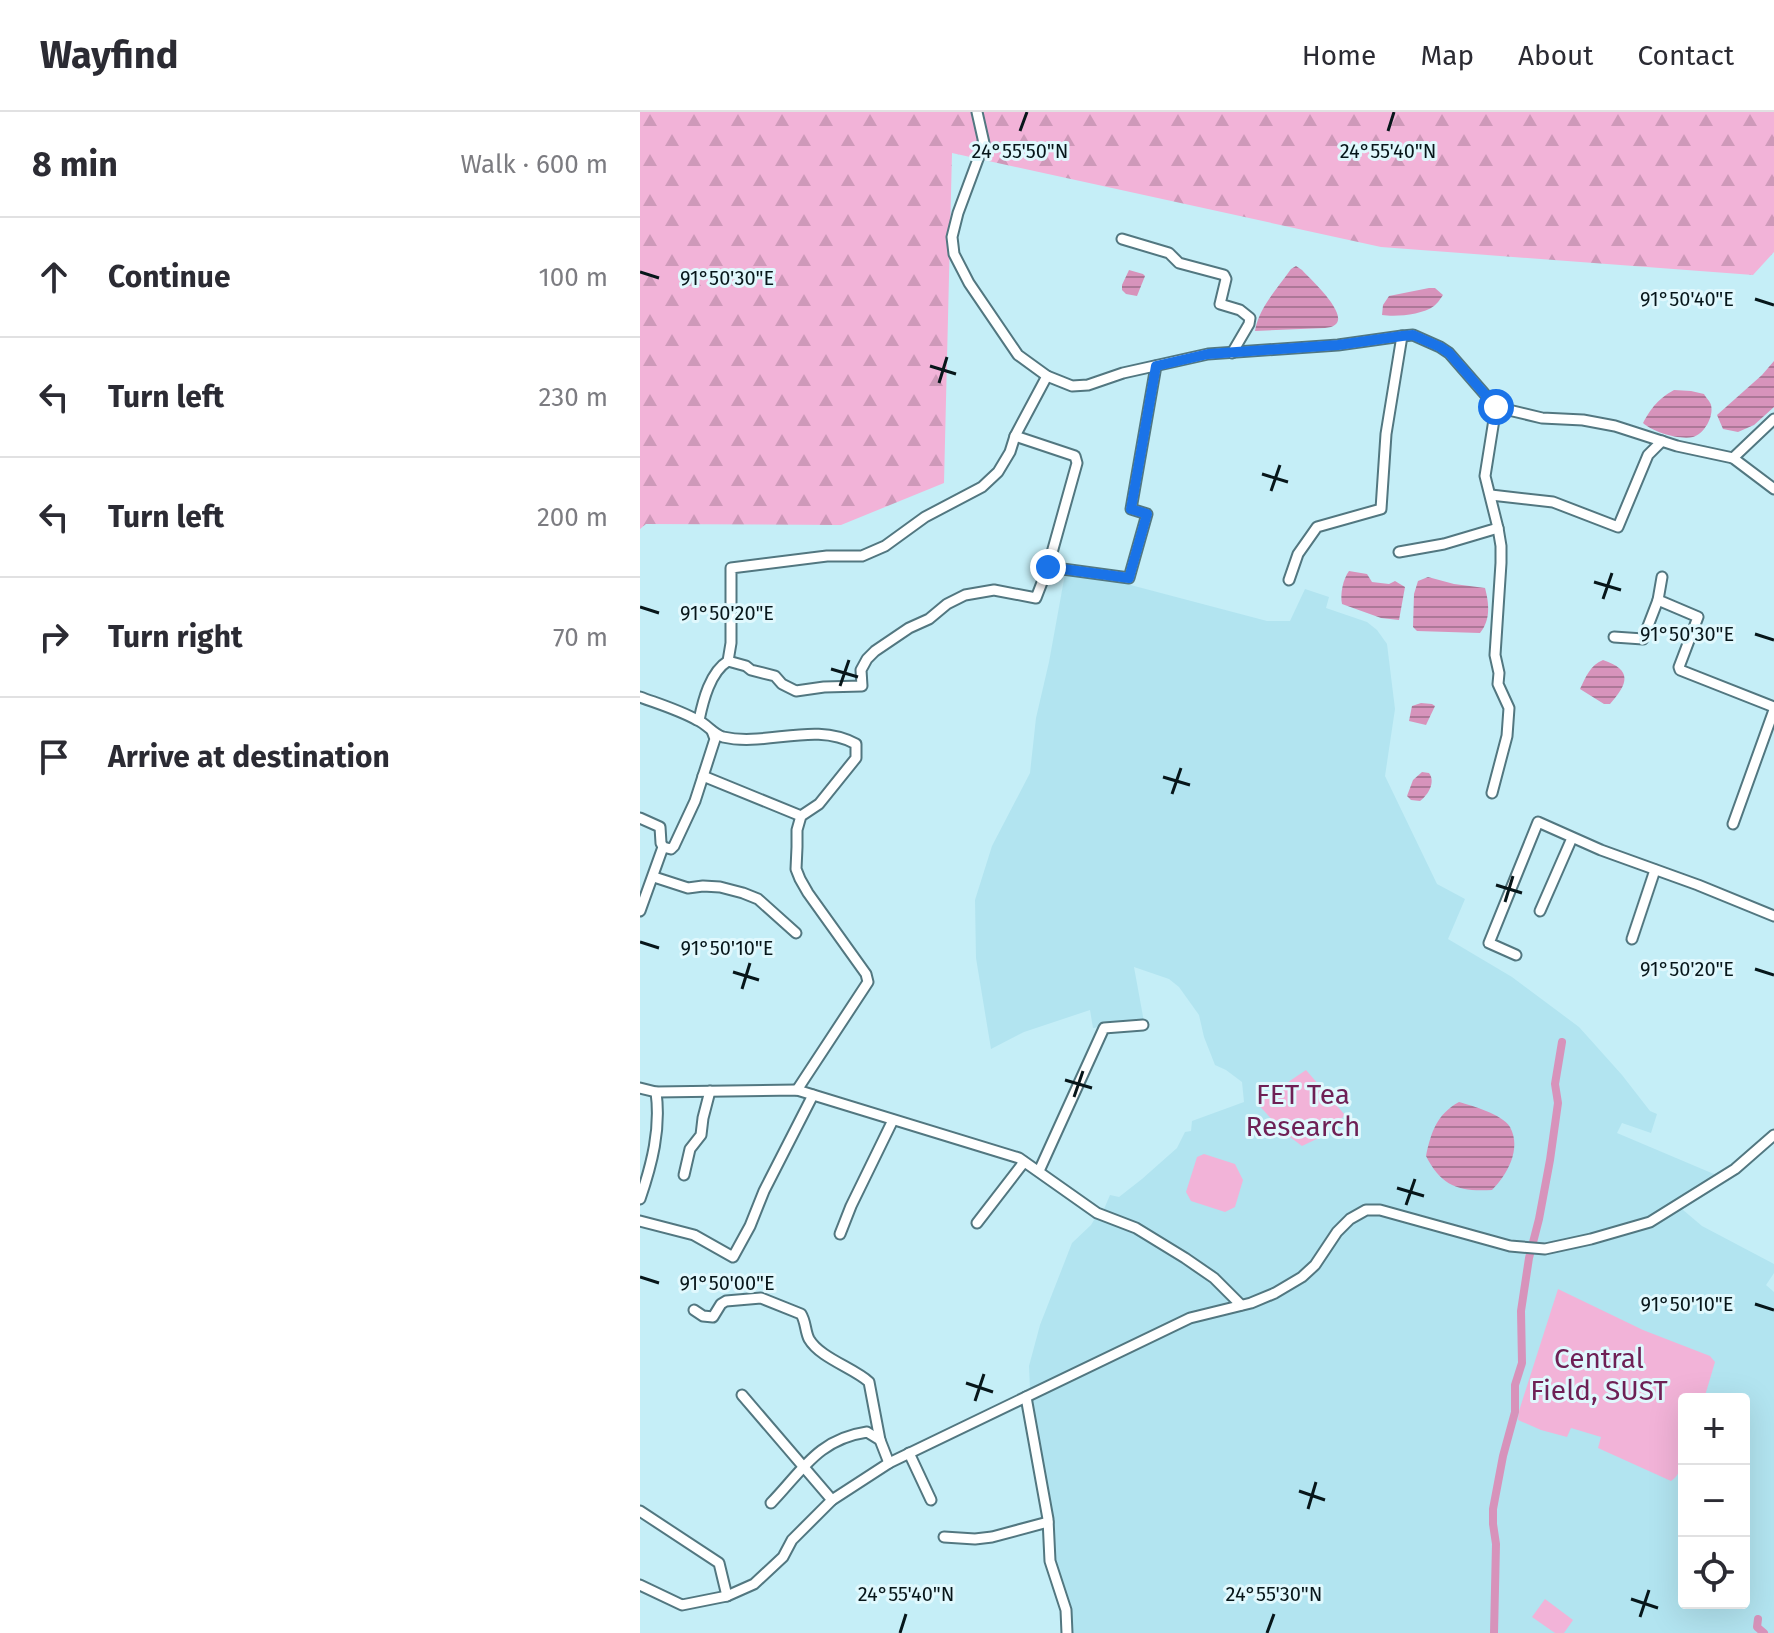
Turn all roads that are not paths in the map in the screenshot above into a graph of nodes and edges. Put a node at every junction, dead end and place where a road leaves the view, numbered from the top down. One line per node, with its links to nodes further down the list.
1 (977, 112): 6 (street)
2 (1122, 239): 4 (street)
3 (1402, 336): 4 (street); 7 (street); 18 (street)
4 (1232, 353): 5 (street)
5 (1156, 366): 6 (street); 16 (street)
6 (1047, 376): 9 (street)
7 (1496, 407): 10 (street); 13 (street)
8 (1774, 419): 11 (street)
9 (1015, 436): 16 (street); 21 (street)
10 (1662, 441): 11 (street); 13 (street)
11 (1733, 458): 12 (street)
12 (1774, 489)
13 (1491, 495): 14 (street)
14 (1498, 528): 15 (street); 27 (street)
15 (1399, 552)
16 (1048, 567): 21 (street)
17 (1662, 577): 19 (street)
18 (1289, 580)
19 (1658, 600): 20 (street); 23 (street)
20 (1614, 637)
21 (728, 661): 24 (street)
22 (640, 697): 24 (street)
23 (1774, 708): 30 (street)
24 (699, 720): 25 (street)
25 (710, 728): 26 (street); 28 (street)
26 (703, 776): 28 (street); 32 (street)
27 (1492, 793)
28 (801, 816): 43 (street)
29 (640, 818): 32 (street)
30 (1733, 824)
31 (1572, 838): 33 (street); 36 (street); 40 (street)
32 (663, 847): 34 (street)
33 (1655, 870): 37 (street); 39 (street)
34 (654, 877): 35 (street); 38 (street)
35 (640, 911)
36 (1540, 911)
37 (1774, 916)
38 (796, 933)
39 (1632, 939)
40 (1516, 955)
41 (1143, 1025): 50 (street)
42 (640, 1088): 45 (street)
43 (797, 1090): 44 (street); 46 (street)
44 (710, 1091): 45 (street); 51 (street)
45 (656, 1092): 52 (street)
46 (813, 1095): 47 (street); 53 (street)
47 (893, 1120): 49 (street); 55 (street)
48 (1774, 1135): 56 (street)
49 (1024, 1162): 50 (street); 54 (street)
50 (1039, 1171): 56 (street)
51 (684, 1175)
52 (640, 1199)
53 (640, 1221)
54 (977, 1223)
55 (840, 1234)
56 (1241, 1305): 59 (street)
57 (694, 1310): 60 (street)
58 (742, 1395): 63 (street)
59 (1026, 1397): 61 (street); 68 (street)
60 (880, 1440): 62 (street); 63 (street)
61 (909, 1453): 62 (street); 65 (street)
62 (889, 1463): 64 (street)
63 (802, 1466): 64 (street); 66 (street)
64 (832, 1500): 71 (street)
65 (931, 1500)
66 (771, 1503)
67 (640, 1511): 71 (street)
68 (1048, 1522): 69 (street); 72 (street)
69 (944, 1537)
70 (640, 1585): 71 (street)
71 (727, 1596)
72 (1067, 1633)

